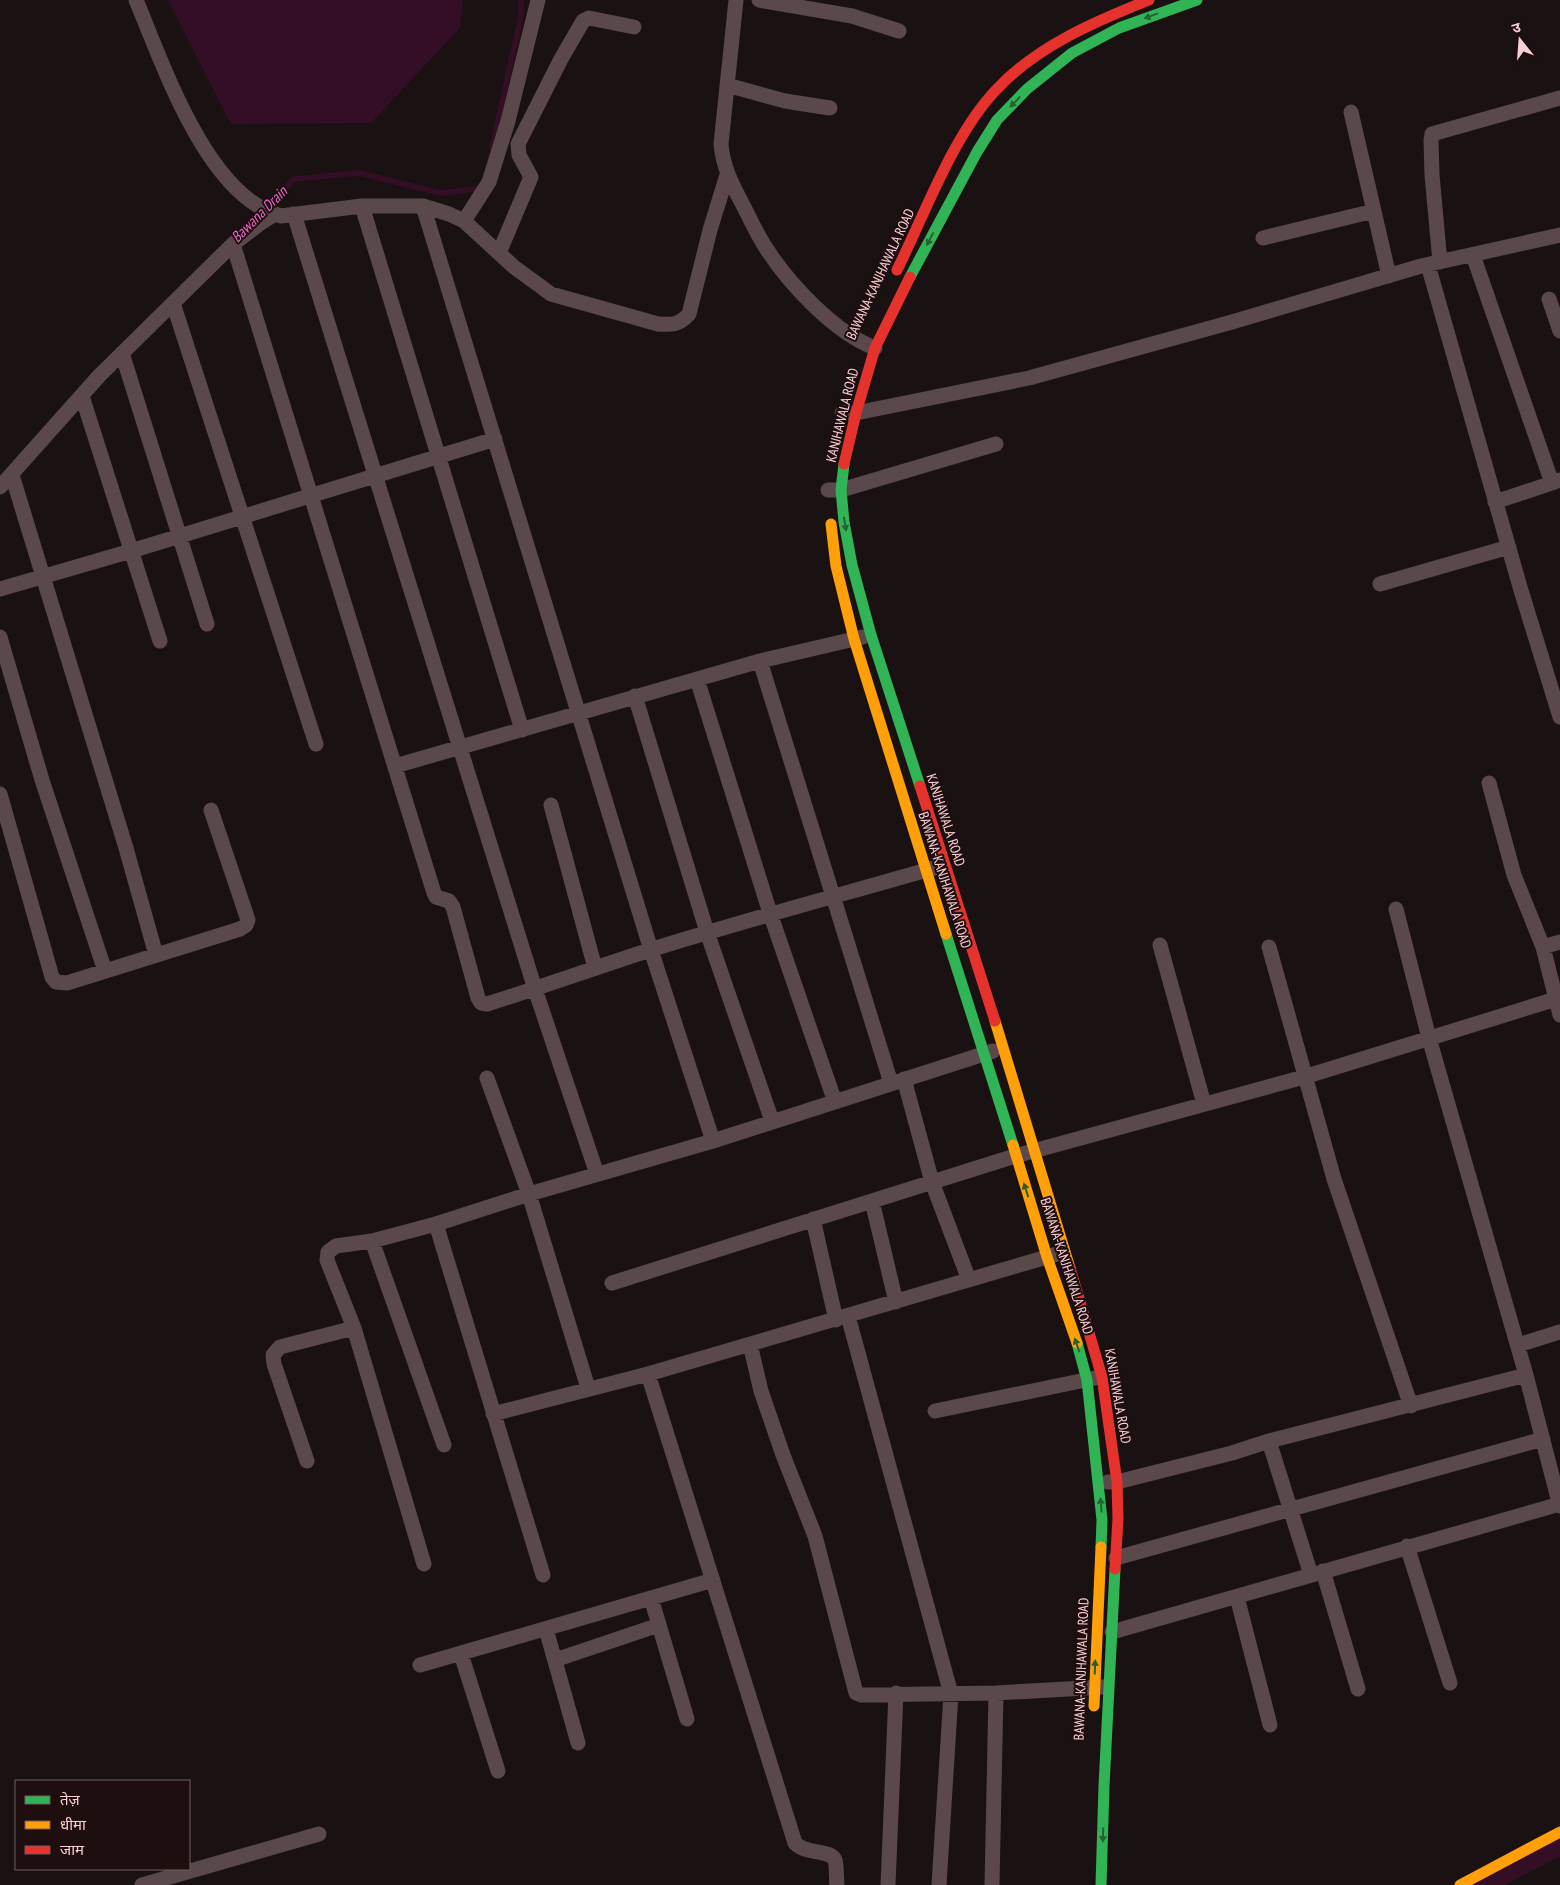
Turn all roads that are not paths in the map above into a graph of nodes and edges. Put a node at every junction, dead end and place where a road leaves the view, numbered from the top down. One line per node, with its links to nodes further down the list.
1 (136, 0): 19 (street)
2 (538, 0): 21 (street)
3 (736, 0): 11 (street)
4 (759, 0): 10 (street)
5 (1149, 0): 7 (main road, BAWANA-KANJHAWALA ROAD)
6 (1197, 0): 8 (main road, KANJHAWALA ROAD, one-way to 8)
7 (1123, 10): 8 (main road); 29 (main road, BAWANA-KANJHAWALA ROAD)
8 (1128, 25): 33 (main road, KANJHAWALA ROAD, one-way to 33)
9 (634, 28): 25 (street)
10 (899, 31)
11 (727, 85): 13 (street); 15 (street)
12 (1560, 98): 27 (street)
13 (830, 108)
14 (1351, 112): 18 (street)
15 (727, 175): 25 (street); 33 (street)
16 (362, 206): 17 (street); 20 (street); 39 (street)
17 (424, 206): 21 (street); 37 (street)
18 (1374, 211): 23 (street); 28 (street)
19 (272, 213): 20 (street); 24 (street)
20 (294, 214): 41 (street)
21 (464, 221): 25 (street)
22 (1560, 235): 26 (street)
23 (1263, 238)
24 (233, 244): 31 (street); 45 (street)
25 (499, 253)
26 (1473, 255): 27 (street); 42 (street)
27 (1434, 263): 28 (street); 46 (street)
28 (1389, 276): 36 (street)
29 (893, 280)
30 (1549, 299): 32 (street)
31 (173, 304): 34 (street); 48 (street)
32 (1560, 331)
33 (866, 345): 36 (main road, KANJHAWALA ROAD)
34 (122, 353): 35 (street); 49 (street)
35 (82, 396): 40 (street); 51 (street)
36 (846, 413): 44 (main road, KANJHAWALA ROAD)
37 (495, 439): 39 (street); 63 (street)
38 (996, 444): 44 (street)
39 (438, 456): 41 (street); 65 (street)
40 (12, 475): 43 (street); 52 (street)
41 (376, 475): 45 (street); 67 (street)
42 (1556, 481): 46 (street)
43 (0, 487)
44 (832, 490): 56 (main road, KANJHAWALA ROAD, one-way to 56)
45 (310, 495): 48 (street); 68 (street)
46 (1495, 502): 50 (street)
47 (830, 515): 58 (main road, BAWANA-KANJHAWALA ROAD)
48 (241, 517): 49 (street); 66 (street)
49 (180, 536): 51 (street); 55 (street)
50 (1509, 547): 53 (street); 64 (street)
51 (131, 551): 52 (street); 59 (street)
52 (42, 577): 54 (street); 84 (street)
53 (1380, 584)
54 (0, 589)
55 (207, 624)
56 (871, 635): 58 (street); 73 (main road, KANJHAWALA ROAD)
57 (0, 637): 86 (street)
58 (854, 639): 60 (street); 74 (main road, BAWANA-KANJHAWALA ROAD)
59 (160, 641)
60 (760, 661): 61 (street); 75 (street)
61 (697, 679): 62 (street); 77 (street)
62 (635, 696): 63 (street); 78 (street)
63 (580, 714): 65 (street); 83 (street)
64 (1560, 717)
65 (522, 730): 67 (street)
66 (316, 744)
67 (460, 748): 68 (street); 87 (street)
68 (395, 766): 87 (street)
69 (1489, 782): 82 (street)
70 (0, 794): 86 (street)
71 (551, 805): 85 (street)
72 (211, 810): 84 (street)
73 (944, 865): 74 (street); 91 (main road, KANJHAWALA ROAD)
74 (925, 870): 75 (street); 92 (main road, BAWANA-KANJHAWALA ROAD)
75 (832, 896): 77 (street); 95 (street)
76 (1396, 909): 90 (street)
77 (770, 913): 78 (street); 96 (street)
78 (708, 932): 83 (street); 98 (street)
79 (1560, 942): 82 (street)
80 (1160, 945): 97 (street)
81 (1269, 947): 93 (street)
82 (1543, 947): 88 (street)
83 (651, 950): 85 (street); 99 (street)
84 (156, 955): 86 (street)
85 (596, 968): 87 (street)
86 (105, 971)
87 (535, 989): 102 (street)
88 (1556, 999): 89 (street); 90 (street)
89 (1560, 1015)
90 (1428, 1038): 93 (street); 120 (street)
91 (1004, 1048): 92 (street); 100 (main road, KANJHAWALA ROAD)
92 (985, 1054): 95 (street); 101 (main road, BAWANA-KANJHAWALA ROAD)
93 (1304, 1077): 97 (street); 126 (street)
94 (487, 1078): 104 (street)
95 (898, 1081): 96 (street); 103 (street)
96 (835, 1102): 98 (street)
97 (1204, 1104): 100 (street)
98 (772, 1121): 99 (street)
99 (713, 1141): 102 (street)
100 (1034, 1150): 101 (street); 109 (main road, KANJHAWALA ROAD)
101 (1015, 1156): 103 (street); 110 (main road, BAWANA-KANJHAWALA ROAD, one-way to 101)
102 (597, 1174): 104 (street)
103 (932, 1182): 105 (street); 111 (street)
104 (529, 1194): 107 (street); 125 (street)
105 (872, 1201): 106 (street); 114 (street)
106 (813, 1219): 112 (street); 116 (street)
107 (436, 1224): 108 (street); 128 (street)
108 (372, 1242): 117 (street); 131 (street)
109 (1065, 1252): 110 (street); 113 (main road, KANJHAWALA ROAD)
110 (1047, 1257): 111 (street); 115 (main road, BAWANA-KANJHAWALA ROAD)
111 (969, 1280): 114 (street)
112 (612, 1283)
113 (1080, 1301): 115 (main road); 123 (main road, KANJHAWALA ROAD)
114 (896, 1302): 116 (street)
115 (1064, 1305): 124 (main road, BAWANA-KANJHAWALA ROAD, one-way to 115)
116 (842, 1318): 119 (street); 156 (street)
117 (354, 1328): 132 (street); 139 (street)
118 (1560, 1332): 120 (street)
119 (750, 1344): 121 (street); 155 (street)
120 (1518, 1344): 122 (street)
121 (648, 1374): 125 (street); 142 (street)
122 (1526, 1375): 126 (street); 129 (street)
123 (1102, 1377): 124 (street); 133 (main road, KANJHAWALA ROAD)
124 (1087, 1380): 127 (street); 134 (main road, BAWANA-KANJHAWALA ROAD)
125 (588, 1388): 128 (street)
126 (1411, 1406): 130 (street)
127 (935, 1411)
128 (493, 1414): 141 (street)
129 (1543, 1439): 135 (street); 136 (street)
130 (1269, 1441): 133 (street); 136 (street)
131 (444, 1446)
132 (307, 1461)
133 (1117, 1482): 134 (street); 138 (main road, KANJHAWALA ROAD)
134 (1099, 1483): 152 (main road, BAWANA-KANJHAWALA ROAD, one-way to 134)
135 (1560, 1504): 137 (street)
136 (1290, 1509): 138 (street); 140 (street)
137 (1407, 1546): 140 (street); 151 (street)
138 (1116, 1558): 147 (main road, KANJHAWALA ROAD)
139 (424, 1564)
140 (1317, 1573): 143 (street); 153 (street)
141 (543, 1575)
142 (713, 1580): 144 (street); 165 (street)
143 (1237, 1597): 147 (street); 159 (street)
144 (651, 1598): 145 (street); 146 (street)
145 (659, 1625): 149 (street); 158 (street)
146 (546, 1629): 148 (street); 149 (street)
147 (1112, 1632): 152 (main road, KANJHAWALA ROAD)
148 (461, 1654): 150 (street); 161 (street)
149 (555, 1660): 160 (street)
150 (420, 1665)
151 (1450, 1683)
152 (1101, 1687): 154 (street); 157 (main road, BAWANA-KANJHAWALA ROAD); 169 (main road, KANJHAWALA ROAD, one-way to 169)
153 (1358, 1689)
154 (996, 1693): 156 (street); 168 (street)
155 (896, 1694): 156 (street); 166 (street)
156 (950, 1694): 167 (street)
157 (1093, 1717)
158 (687, 1719)
159 (1270, 1726)
160 (578, 1743)
161 (498, 1771)
162 (1560, 1832): 170 (main road)
163 (319, 1834): 164 (street)
164 (142, 1885)
165 (837, 1885)
166 (888, 1885)
167 (939, 1885)
168 (992, 1885)
169 (1102, 1885)
170 (1460, 1885)

